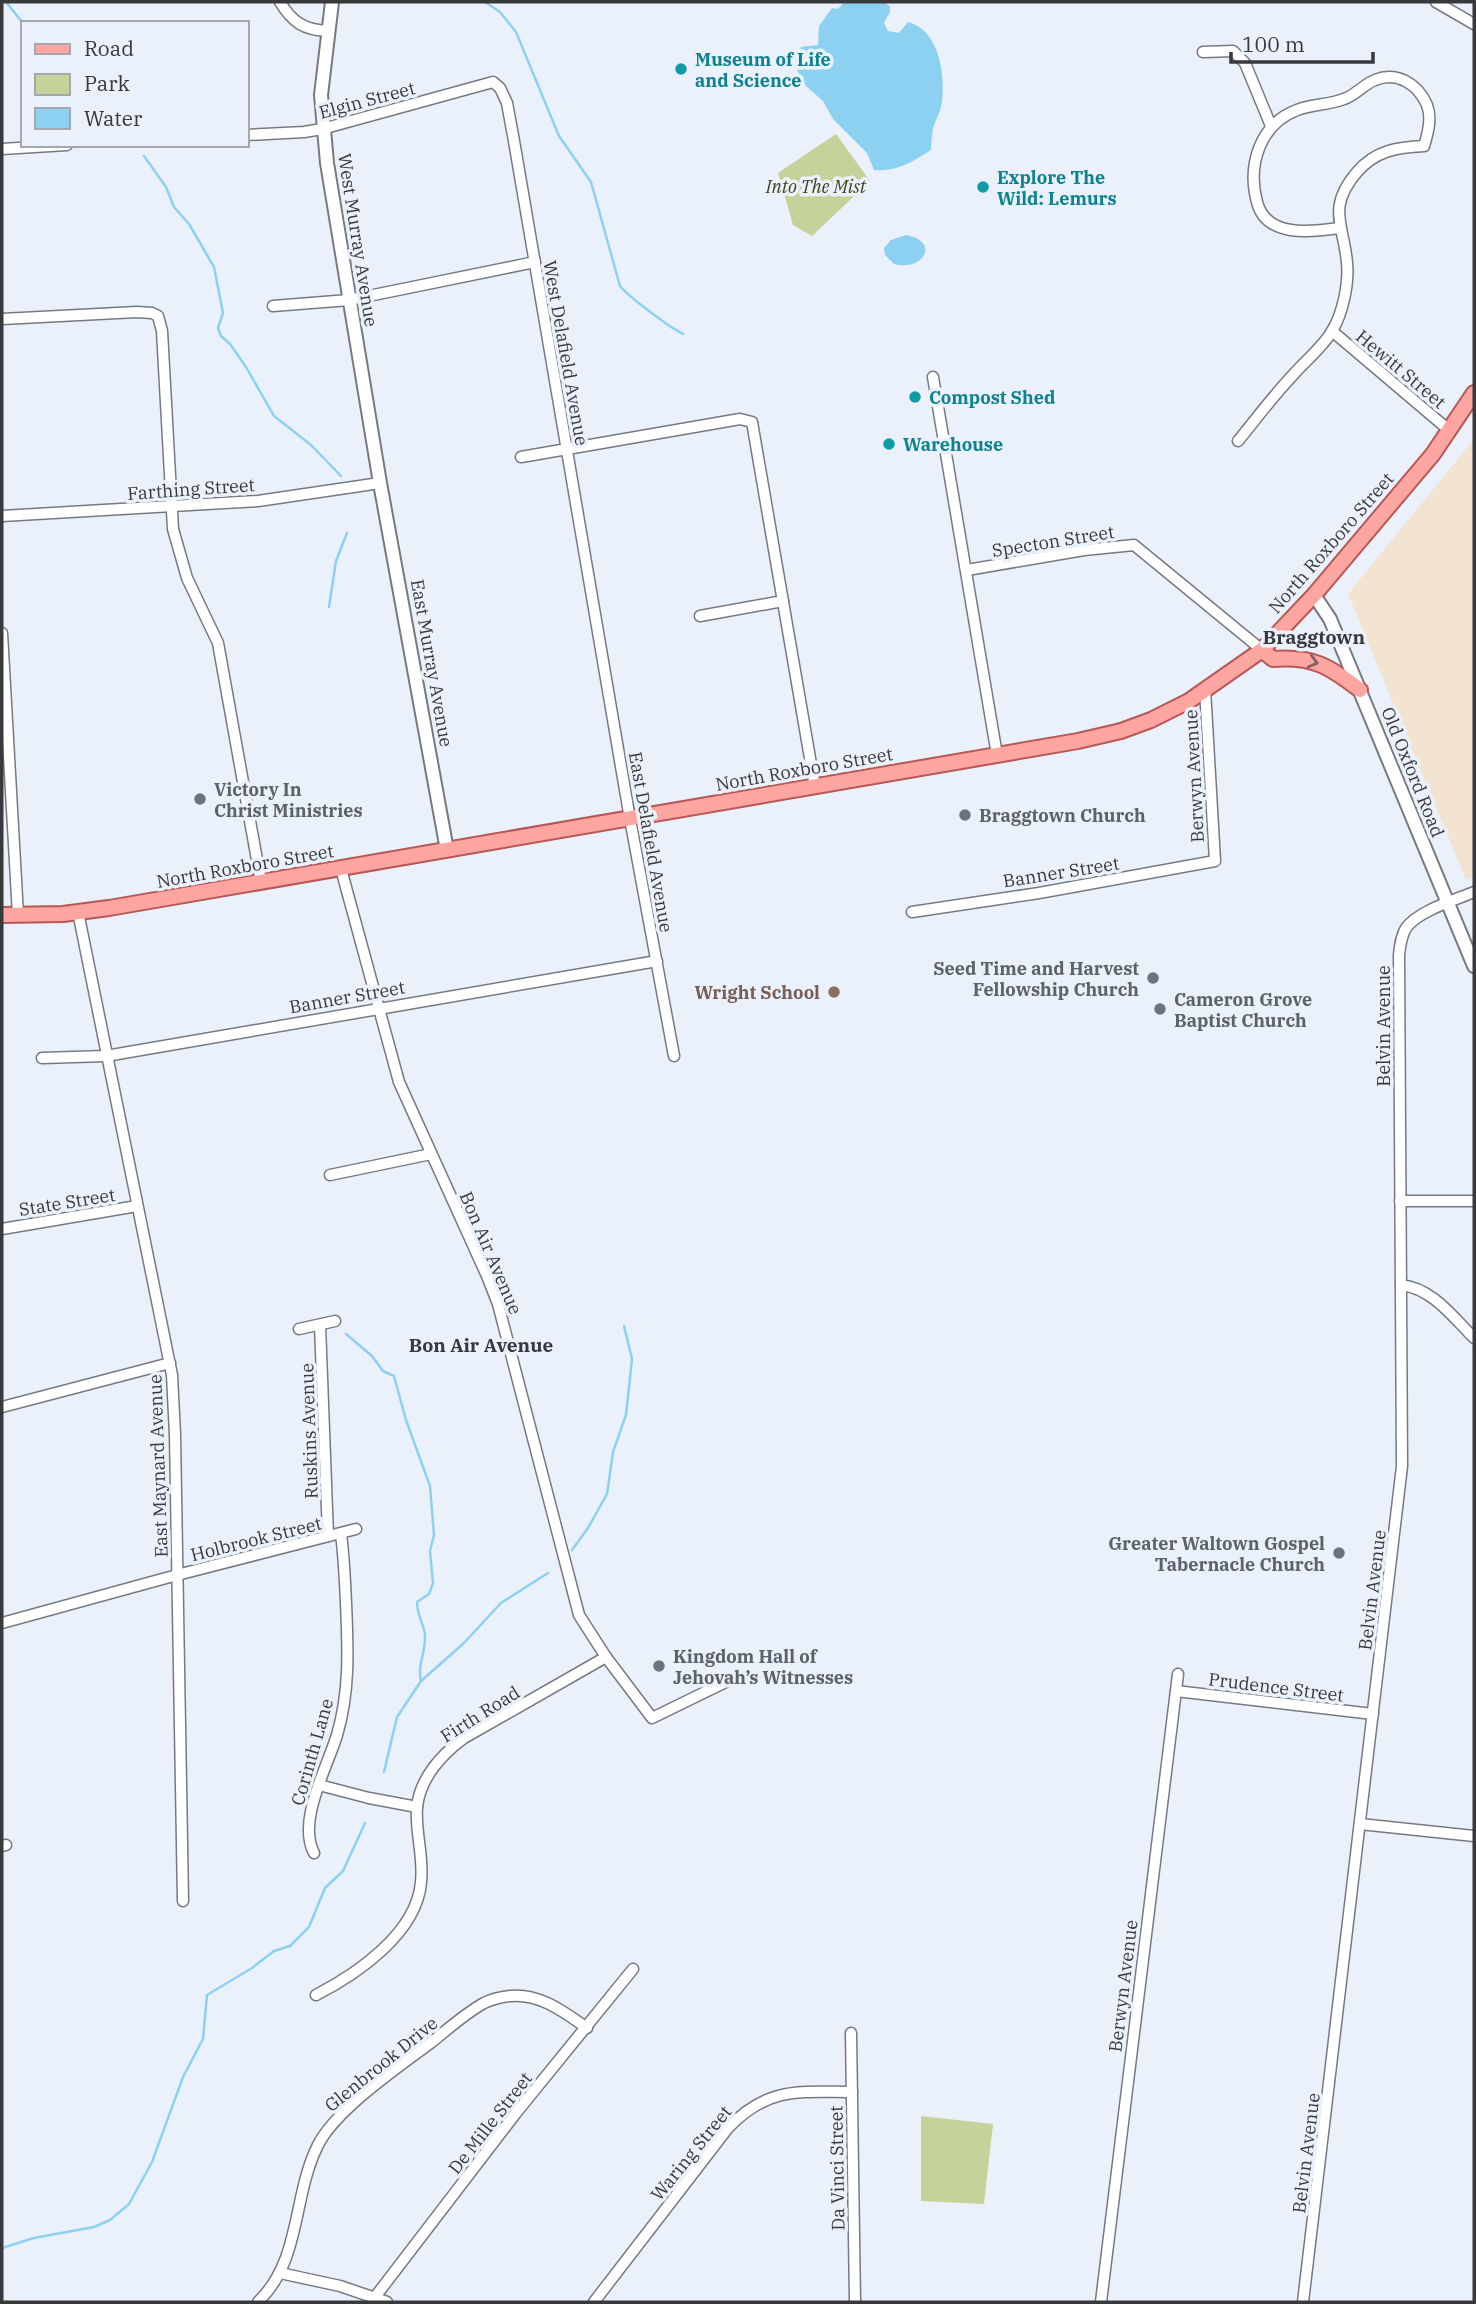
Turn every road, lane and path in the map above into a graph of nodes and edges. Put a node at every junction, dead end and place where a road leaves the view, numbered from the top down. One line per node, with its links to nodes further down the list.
1 (280, 2): 5 (street)
2 (332, 2): 5 (street, West Murray Avenue)
3 (1436, 2): 4 (street)
4 (1474, 24)
5 (328, 32): 9 (street, West Murray Avenue)
6 (1203, 52): 8 (street)
7 (493, 82): 9 (street, Elgin Street); 14 (street, West Delafield Avenue)
8 (1271, 126): 13 (street); 13 (street)
9 (322, 128): 10 (street, Elgin Street); 15 (street, West Murray Avenue)
10 (248, 135)
11 (34, 147): 12 (street)
12 (2, 149)
13 (1339, 228): 18 (street)
14 (535, 262): 15 (street); 23 (street, West Delafield Avenue)
15 (349, 300): 16 (street); 25 (street, West Murray Avenue)
16 (272, 306)
17 (2, 319): 26 (street)
18 (1332, 331): 21 (street, Hewitt Street); 22 (street)
19 (933, 377): 28 (street)
20 (1474, 393): 21 (main road, North Roxboro Street)
21 (1450, 431): 29 (main road, North Roxboro Street)
22 (1238, 441)
23 (567, 449): 24 (street); 30 (street); 33 (street, West Delafield Avenue)
24 (521, 457)
25 (380, 483): 26 (street, Farthing Street); 41 (street, East Murray Avenue)
26 (172, 506): 27 (street, Farthing Street); 44 (street)
27 (2, 516)
28 (967, 570): 34 (street, Specton Street); 38 (street)
29 (1314, 595): 34 (main road, North Roxboro Street); 36 (street, Old Oxford Road)
30 (783, 601): 31 (street); 39 (street)
31 (700, 616)
32 (2, 633): 37 (street)
33 (598, 634): 40 (street, East Delafield Avenue)
34 (1262, 650): 35 (main road, North Roxboro Street); 36 (main road, one-way to 36)
35 (1205, 690): 38 (main road, North Roxboro Street); 42 (street, Berwyn Avenue)
36 (1360, 690): 46 (street, Old Oxford Road)
37 (5, 742): 50 (street)
38 (997, 755): 39 (main road, North Roxboro Street)
39 (815, 787): 40 (main road, North Roxboro Street)
40 (630, 819): 41 (main road, North Roxboro Street); 51 (street, East Delafield Avenue)
41 (447, 850): 43 (main road, North Roxboro Street)
42 (1215, 861): 48 (street, Banner Street)
43 (341, 869): 44 (main road, North Roxboro Street); 53 (street, Bon Air Avenue)
44 (261, 882): 47 (main road, North Roxboro Street)
45 (1474, 892): 46 (street, Belvin Avenue)
46 (1448, 903): 52 (street, Old Oxford Road); 59 (street, Belvin Avenue)
47 (78, 912): 50 (main road, North Roxboro Street); 54 (street, East Maynard Avenue)
48 (912, 912)
49 (2, 915): 50 (main road, North Roxboro Street)
50 (18, 915)
51 (657, 961): 53 (street, Banner Street); 55 (street, East Delafield Avenue)
52 (1474, 965)
53 (379, 1008): 54 (street, Banner Street); 57 (street, Bon Air Avenue)
54 (106, 1056): 56 (street, Banner Street); 61 (street, East Maynard Avenue)
55 (674, 1056)
56 (42, 1058)
57 (431, 1154): 58 (street); 75 (street, Bon Air Avenue)
58 (330, 1175)
59 (1400, 1201): 60 (street); 63 (street, Belvin Avenue)
60 (1474, 1201)
61 (137, 1206): 62 (street, State Street); 68 (street, East Maynard Avenue)
62 (2, 1229)
63 (1401, 1285): 67 (street); 79 (street, Belvin Avenue)
64 (335, 1321): 65 (street)
65 (320, 1325): 66 (street); 72 (street, Ruskins Avenue)
66 (299, 1329)
67 (1474, 1338)
68 (170, 1363): 69 (street); 73 (street, East Maynard Avenue)
69 (2, 1407)
70 (356, 1529): 71 (street, Holbrook Street)
71 (341, 1534): 72 (street, Holbrook Street); 80 (street, Corinth Lane)
72 (328, 1536): 73 (street, Holbrook Street)
73 (177, 1575): 74 (street, Holbrook Street); 85 (street, East Maynard Avenue)
74 (2, 1623)
75 (606, 1657): 77 (street, Bon Air Avenue); 81 (street, Firth Road)
76 (1178, 1674): 78 (street, Berwyn Avenue)
77 (734, 1678)
78 (1176, 1691): 79 (street, Prudence Street); 97 (street, Berwyn Avenue)
79 (1373, 1714): 82 (street, Belvin Avenue)
80 (319, 1785): 81 (street); 84 (street, Corinth Lane)
81 (417, 1807): 87 (street, Firth Road)
82 (1360, 1824): 83 (street); 98 (street, Belvin Avenue)
83 (1474, 1836)
84 (314, 1853)
85 (183, 1901)
86 (633, 1969): 88 (street, De Mille Street)
87 (316, 1995)
88 (587, 2028): 91 (street, Glenbrook Drive); 92 (street, De Mille Street)
89 (851, 2032): 90 (street, Da Vinci Street)
90 (852, 2092): 95 (street, Waring Street); 96 (street, Da Vinci Street)
91 (280, 2273): 92 (street); 93 (street, Glenbrook Drive)
92 (375, 2297): 94 (street)
93 (258, 2302)
94 (387, 2302)
95 (594, 2302)
96 (855, 2302)
97 (1101, 2302)
98 (1303, 2302)

